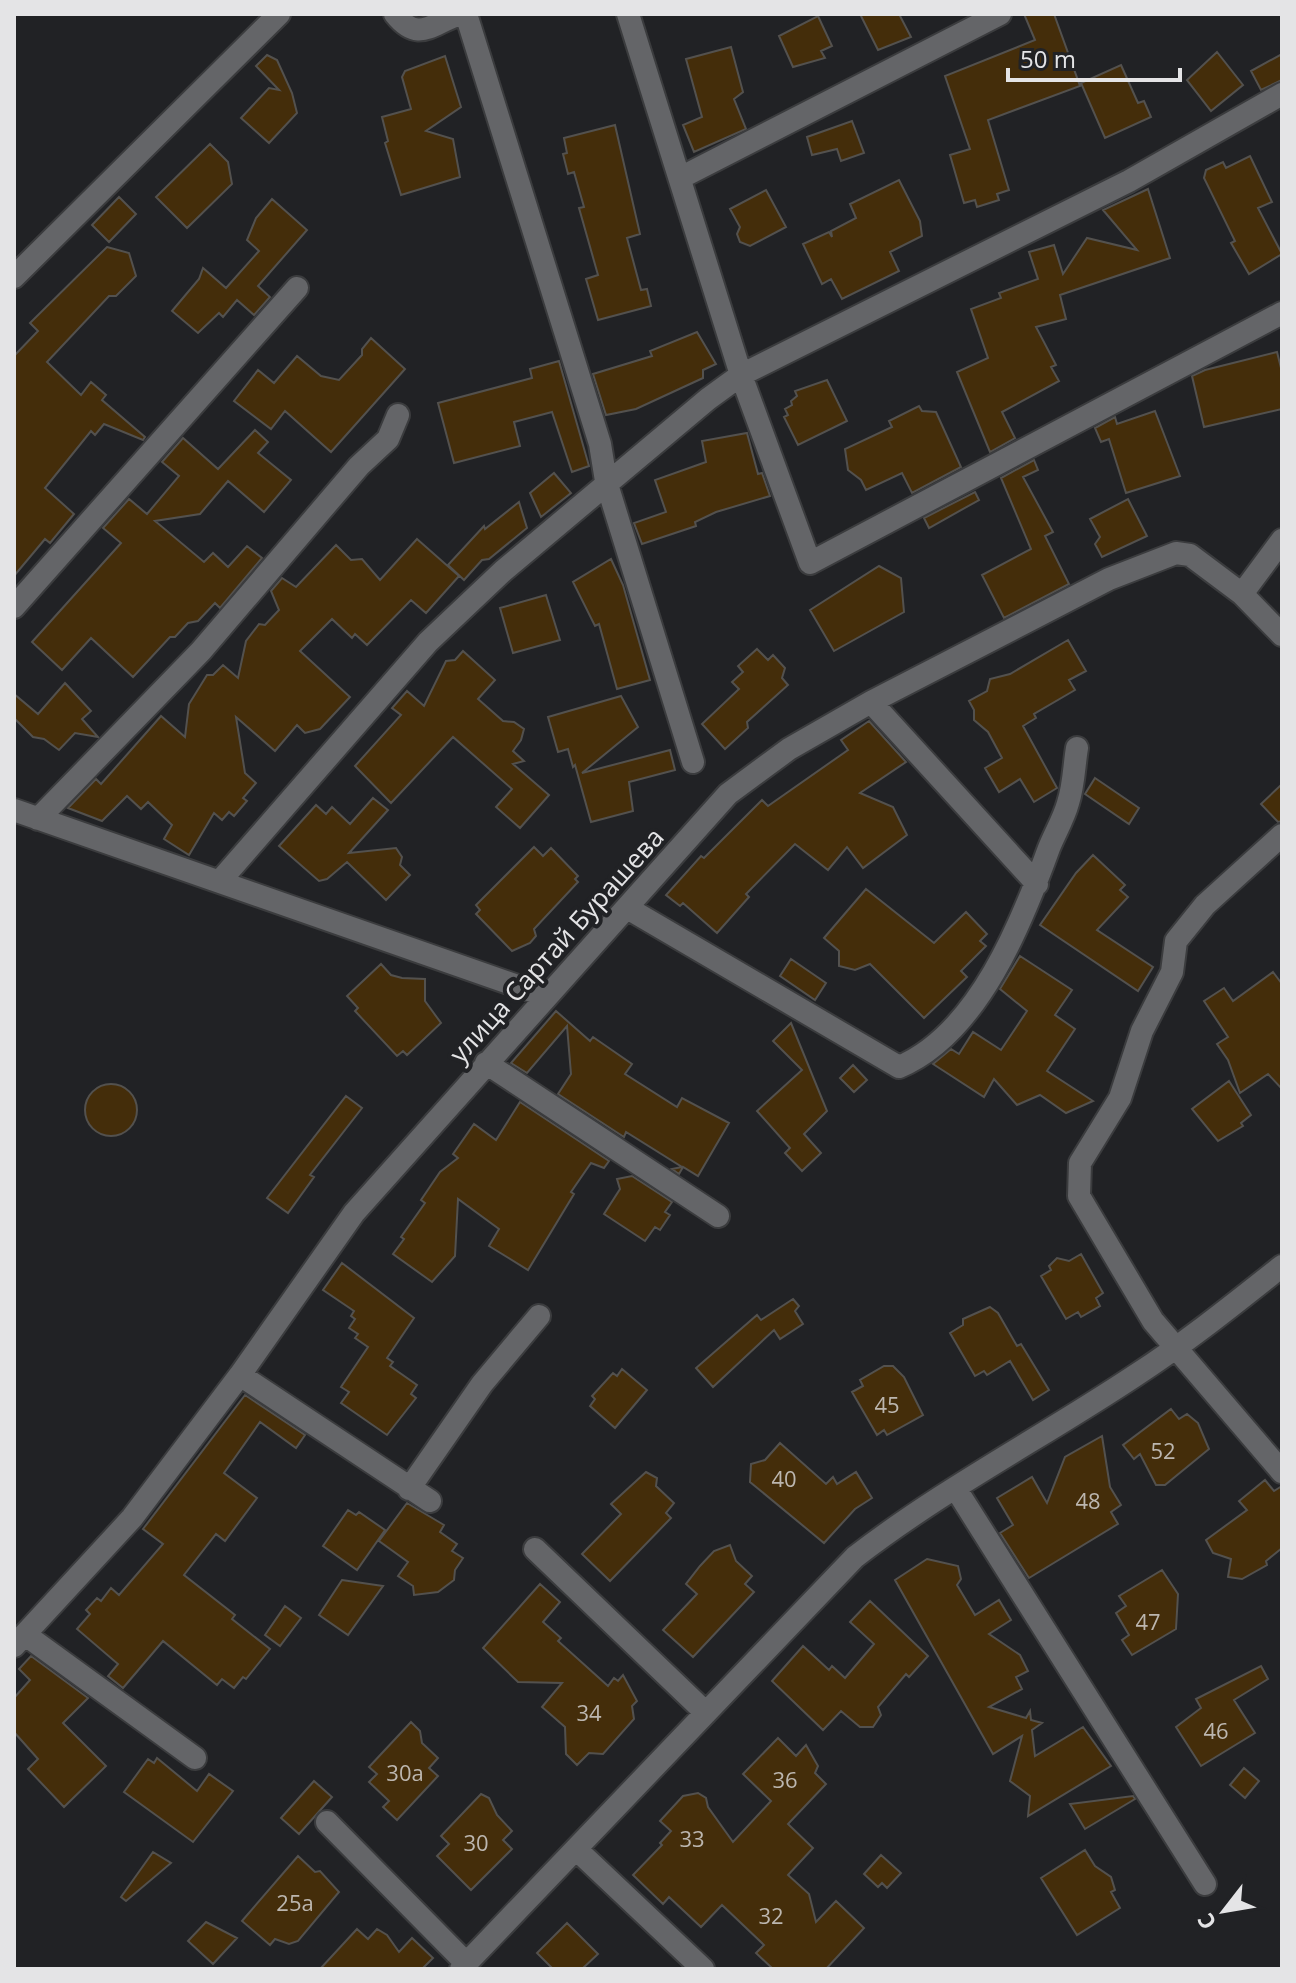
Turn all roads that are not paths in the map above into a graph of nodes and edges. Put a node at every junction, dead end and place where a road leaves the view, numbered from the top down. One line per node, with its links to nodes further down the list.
1 (279, 14): 8 (street)
2 (395, 14): 3 (street)
3 (463, 14): 13 (street)
4 (628, 14): 7 (street)
5 (1000, 14): 7 (street)
6 (1282, 94): 11 (street)
7 (680, 178): 11 (street)
8 (14, 277)
9 (297, 288): 16 (street)
10 (1282, 313): 11 (street)
11 (741, 375): 13 (street)
12 (398, 415): 22 (street)
13 (606, 481): 20 (street); 24 (street)
14 (1282, 540): 15 (street)
15 (1242, 594): 17 (street); 18 (street, улица Сартай Бурашева)
16 (14, 607)
17 (1282, 635)
18 (871, 702): 25 (street); 26 (street, улица Сартай Бурашева)
19 (1077, 748): 25 (street)
20 (693, 762)
21 (14, 810): 22 (street)
22 (38, 819): 24 (street)
23 (1282, 835): 32 (street)
24 (220, 881): 27 (street)
25 (1037, 884): 26 (street)
26 (629, 909): 27 (street, улица Сартай Бурашева)
27 (546, 996): 28 (street, улица Сартай Бурашева)
28 (486, 1063): 29 (street); 33 (street, улица Сартай Бурашева)
29 (718, 1216)
30 (1282, 1266): 32 (street)
31 (539, 1316): 35 (street)
32 (1177, 1347): 34 (street); 36 (street)
33 (240, 1375): 35 (street); 39 (street, улица Сартай Бурашева)
34 (1282, 1472)
35 (409, 1489): 37 (street)
36 (956, 1489): 40 (street); 44 (street)
37 (430, 1501)
38 (535, 1549): 40 (street)
39 (20, 1641): 41 (street)
40 (706, 1713): 43 (street)
41 (195, 1758)
42 (327, 1822): 45 (street)
43 (576, 1849): 45 (street); 46 (street)
44 (1205, 1884)
45 (464, 1966)
46 (703, 1969)

